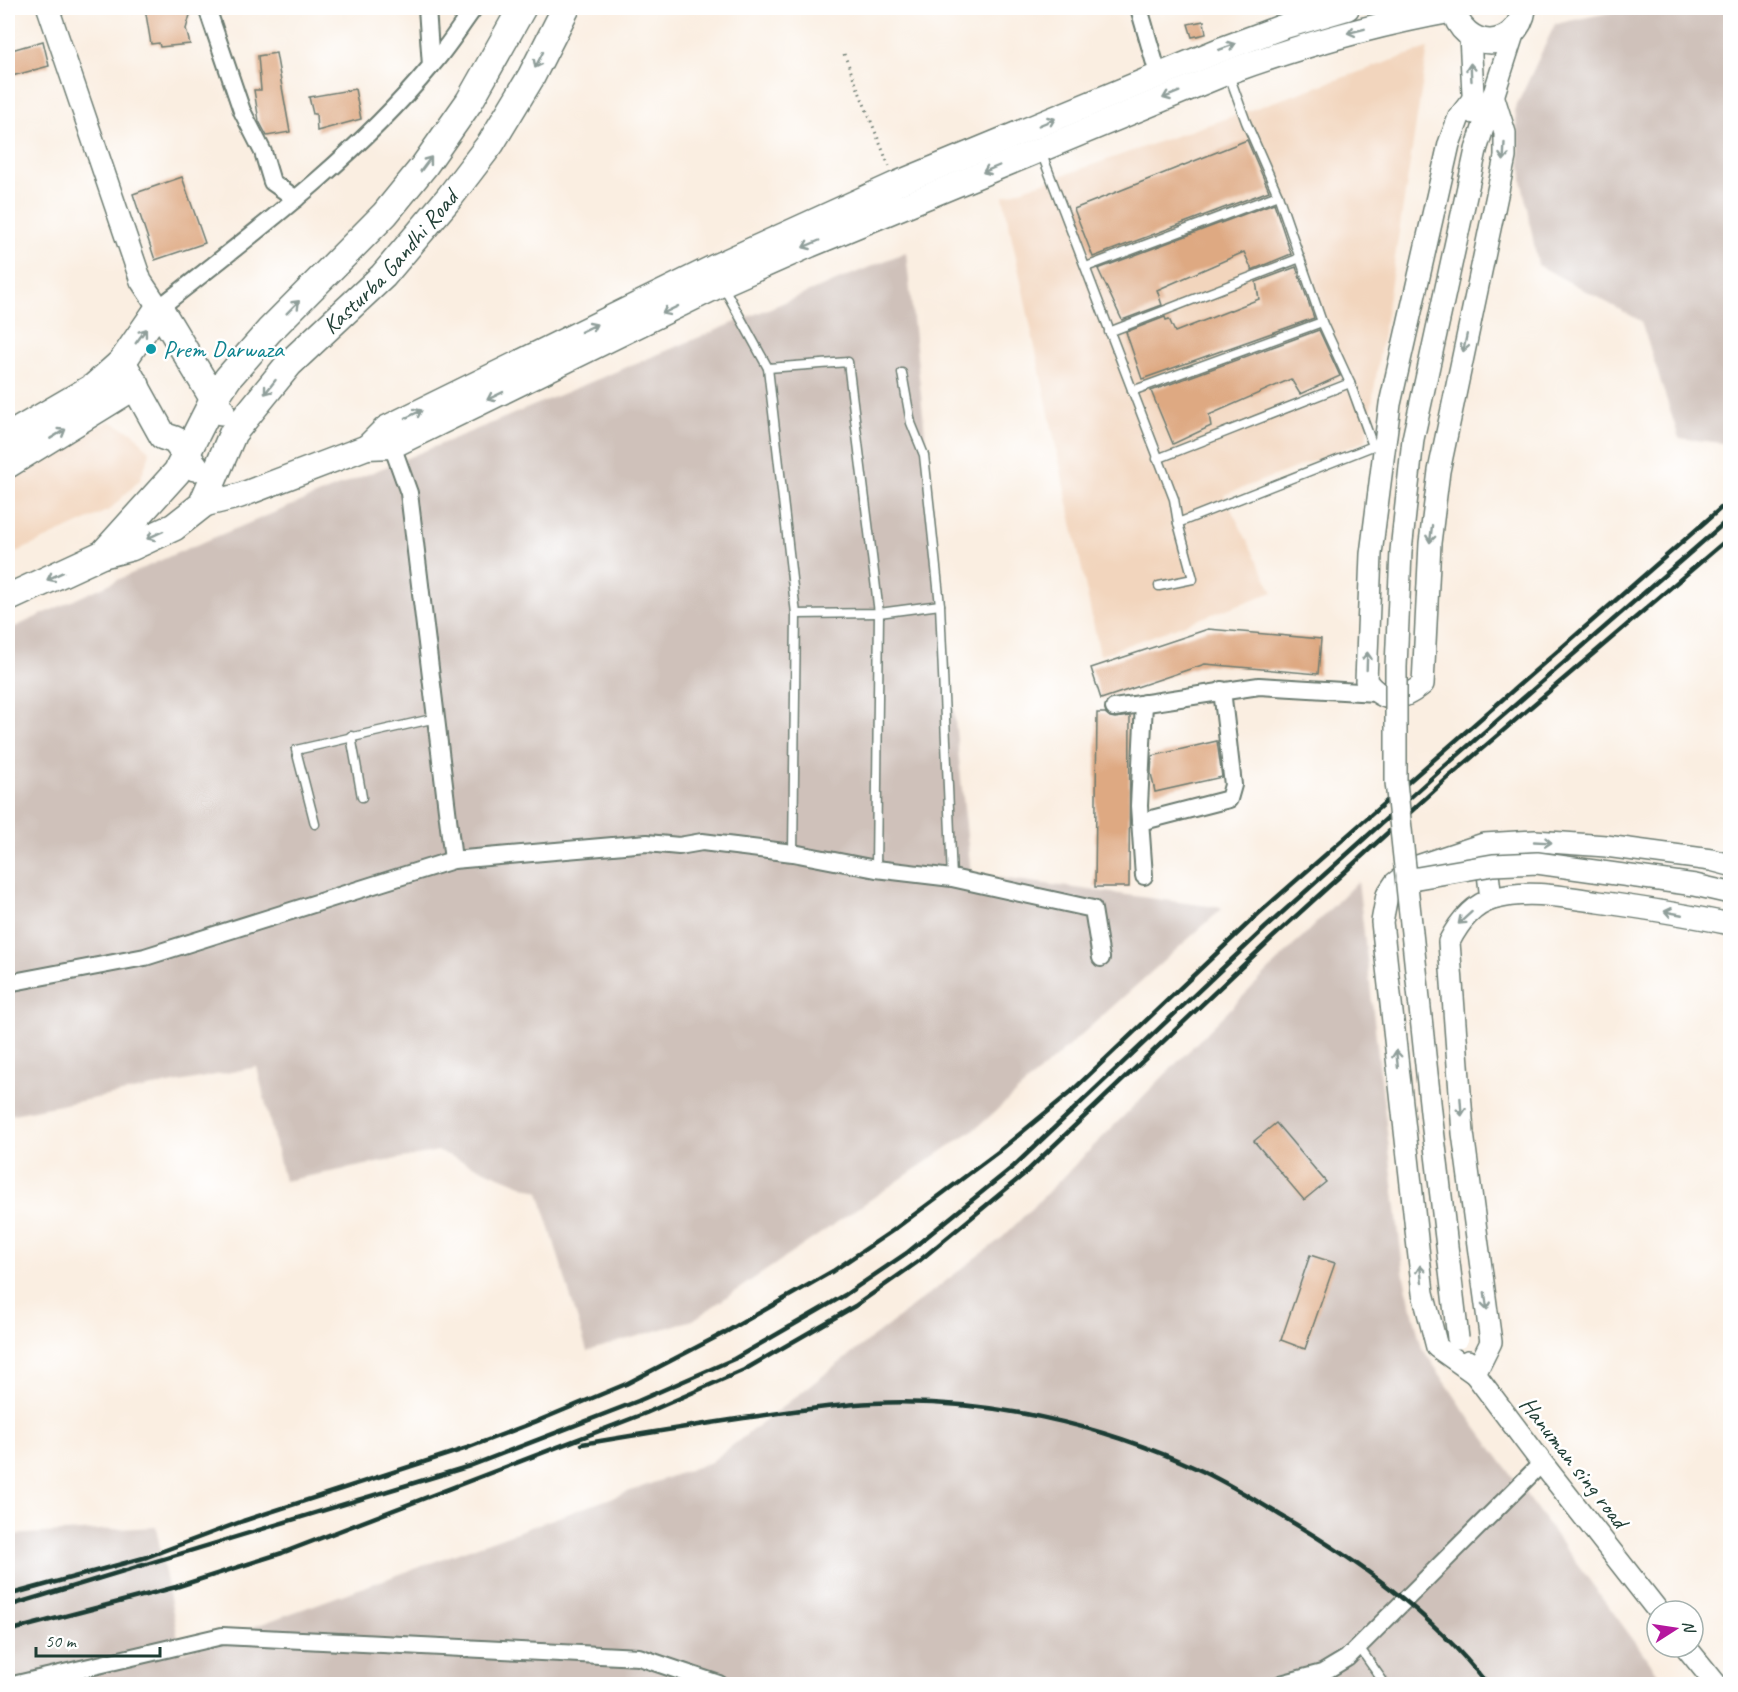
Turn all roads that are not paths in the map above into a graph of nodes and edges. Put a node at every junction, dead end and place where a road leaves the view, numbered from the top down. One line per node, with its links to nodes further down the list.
1 (49, 8): 22 (street)
2 (207, 8): 18 (street)
3 (427, 8): 12 (street)
4 (474, 8): 12 (street)
5 (522, 8): 26 (main road, Kasturba Gandhi Road, one-way to 5)
6 (566, 8): 33 (main road, Kasturba Gandhi Road, one-way to 33)
7 (1139, 8): 14 (street)
8 (1347, 8): 14 (main road, one-way to 8)
9 (1444, 10): 11 (main road); 13 (main road, one-way to 13)
10 (1523, 14): 11 (main road); 15 (street)
11 (1470, 36): 15 (street, one-way to 11)
12 (431, 66): 18 (street)
13 (1228, 72): 16 (main road, one-way to 16); 17 (lane)
14 (1158, 74): 21 (main road, one-way to 14)
15 (1483, 97): 48 (street, one-way to 15); 48 (street, one-way to 48); 63 (street, Hanuman sing road, bridge)
16 (1040, 149): 20 (lane); 21 (main road, one-way to 21)
17 (1278, 195): 19 (lane); 20 (lane)
18 (296, 199): 22 (street)
19 (1300, 258): 23 (lane); 24 (lane)
20 (1086, 267): 24 (lane)
21 (718, 276): 27 (lane); 35 (main road)
22 (159, 308): 25 (main road); 29 (main road, one-way to 22)
23 (1322, 322): 30 (lane); 31 (lane)
24 (1109, 332): 31 (lane)
25 (188, 355): 26 (main road); 32 (main road)
26 (242, 361): 32 (main road, Kasturba Gandhi Road)
27 (768, 368): 45 (lane); 46 (lane)
28 (902, 373): 44 (lane)
29 (129, 374): 34 (main road); 37 (main road, one-way to 29); 38 (main road)
30 (1350, 384): 36 (lane); 40 (lane)
31 (1132, 391): 36 (lane)
32 (214, 399): 33 (main road); 38 (main road, Kasturba Gandhi Road)
33 (233, 433): 39 (main road, Kasturba Gandhi Road)
34 (8, 437)
35 (389, 437): 39 (main road); 51 (street)
36 (1157, 459): 40 (lane)
37 (8, 464)
38 (182, 464): 39 (main road); 41 (main road, Kasturba Gandhi Road)
39 (206, 496): 41 (main road, one-way to 41)
40 (1178, 523): 42 (lane)
41 (103, 554): 43 (main road, one-way to 43)
42 (1159, 586)
43 (8, 598)
44 (940, 605): 45 (lane); 62 (lane)
45 (879, 613): 46 (lane); 60 (lane)
46 (796, 614): 57 (lane)
47 (1222, 690): 48 (street); 49 (street); 54 (street)
48 (1376, 693)
49 (1144, 703): 50 (street); 54 (street)
50 (1114, 708)
51 (437, 718): 52 (lane); 58 (street)
52 (351, 736): 53 (lane); 55 (lane)
53 (362, 797)
54 (1140, 822): 61 (street)
55 (315, 824)
56 (1484, 844): 59 (street, one-way to 59); 65 (street); 69 (street, one-way to 56)
57 (793, 853): 58 (street); 60 (street)
58 (453, 860): 68 (street)
59 (1731, 865)
60 (876, 869): 62 (street)
61 (1144, 876)
62 (952, 878): 67 (street)
63 (1406, 880): 64 (street, bridge); 69 (street, Hanuman sing road, bridge)
64 (1731, 893)
65 (1491, 899): 66 (street, one-way to 65); 69 (street, one-way to 69)
66 (1731, 924)
67 (1101, 957)
68 (8, 983)
69 (1475, 1374): 70 (street, Hanuman sing road)
70 (1542, 1463): 71 (street, Hanuman sing road); 72 (street)
71 (1649, 1599)
72 (1359, 1647): 76 (street); 77 (lane)
73 (1696, 1659): 78 (street)
74 (17, 1684): 75 (street)
75 (718, 1684)
76 (1281, 1684)
77 (1385, 1684)
78 (1716, 1684)

